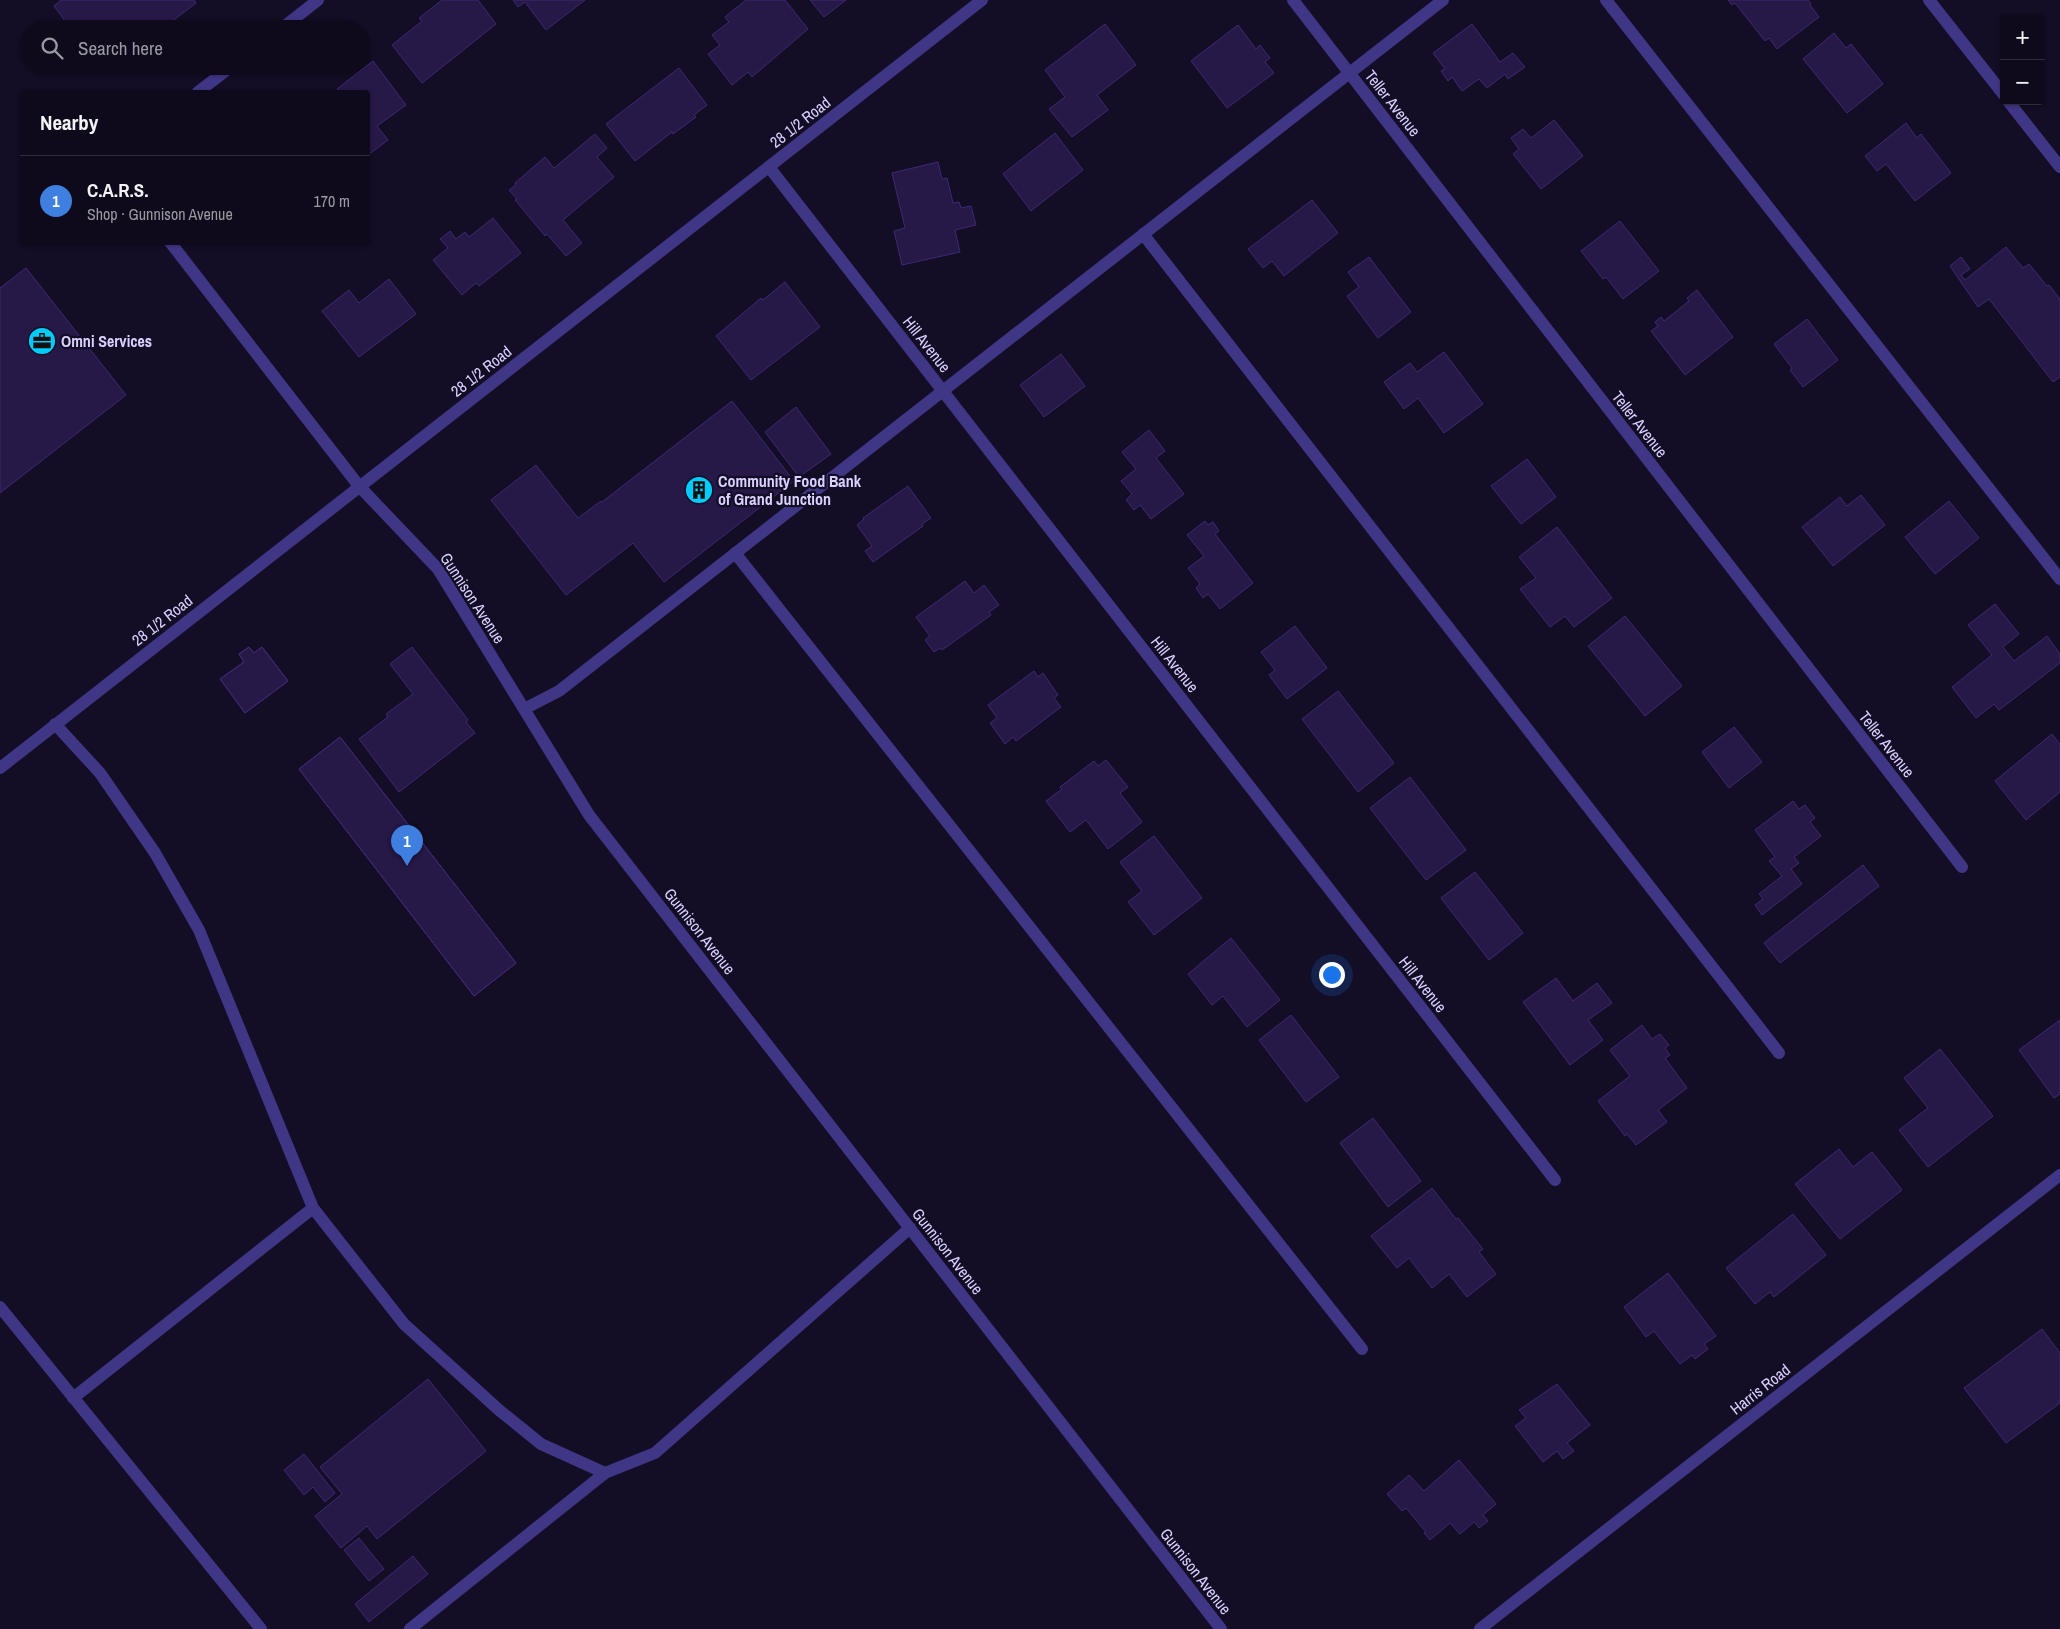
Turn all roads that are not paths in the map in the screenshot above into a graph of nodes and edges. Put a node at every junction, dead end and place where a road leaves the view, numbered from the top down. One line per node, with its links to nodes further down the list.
1 (318, 0): 7 (street)
2 (982, 0): 13 (street, 28 1/2 Road)
3 (1293, 0): 8 (street, Teller Avenue)
4 (1443, 0): 8 (street)
5 (1606, 0): 20 (street)
6 (1929, 0): 11 (street)
7 (292, 20)
8 (1349, 73): 15 (street); 24 (street, Teller Avenue)
9 (220, 75): 10 (street)
10 (201, 90)
11 (2000, 90)
12 (2011, 105): 14 (street)
13 (769, 167): 17 (street, Hill Avenue); 18 (street, 28 1/2 Road)
14 (2060, 167)
15 (1143, 234): 17 (street); 25 (street)
16 (172, 245): 18 (street, Gunnison Avenue)
17 (943, 391): 19 (street); 27 (street, Hill Avenue)
18 (359, 486): 21 (street, Gunnison Avenue); 22 (street, 28 1/2 Road)
19 (735, 553): 21 (street); 31 (street)
20 (2060, 579)
21 (524, 710): 29 (street, Gunnison Avenue)
22 (55, 724): 23 (street, 28 1/2 Road); 28 (street)
23 (0, 768)
24 (1962, 867)
25 (1779, 1053)
26 (2060, 1175): 37 (street, Harris Road)
27 (1555, 1180)
28 (313, 1208): 32 (street); 33 (street)
29 (910, 1228): 33 (street); 36 (street, Gunnison Avenue)
30 (0, 1306): 32 (street)
31 (1362, 1349)
32 (73, 1398): 34 (street)
33 (605, 1473): 35 (street)
34 (261, 1629)
35 (410, 1629)
36 (1221, 1629)
37 (1480, 1629)

